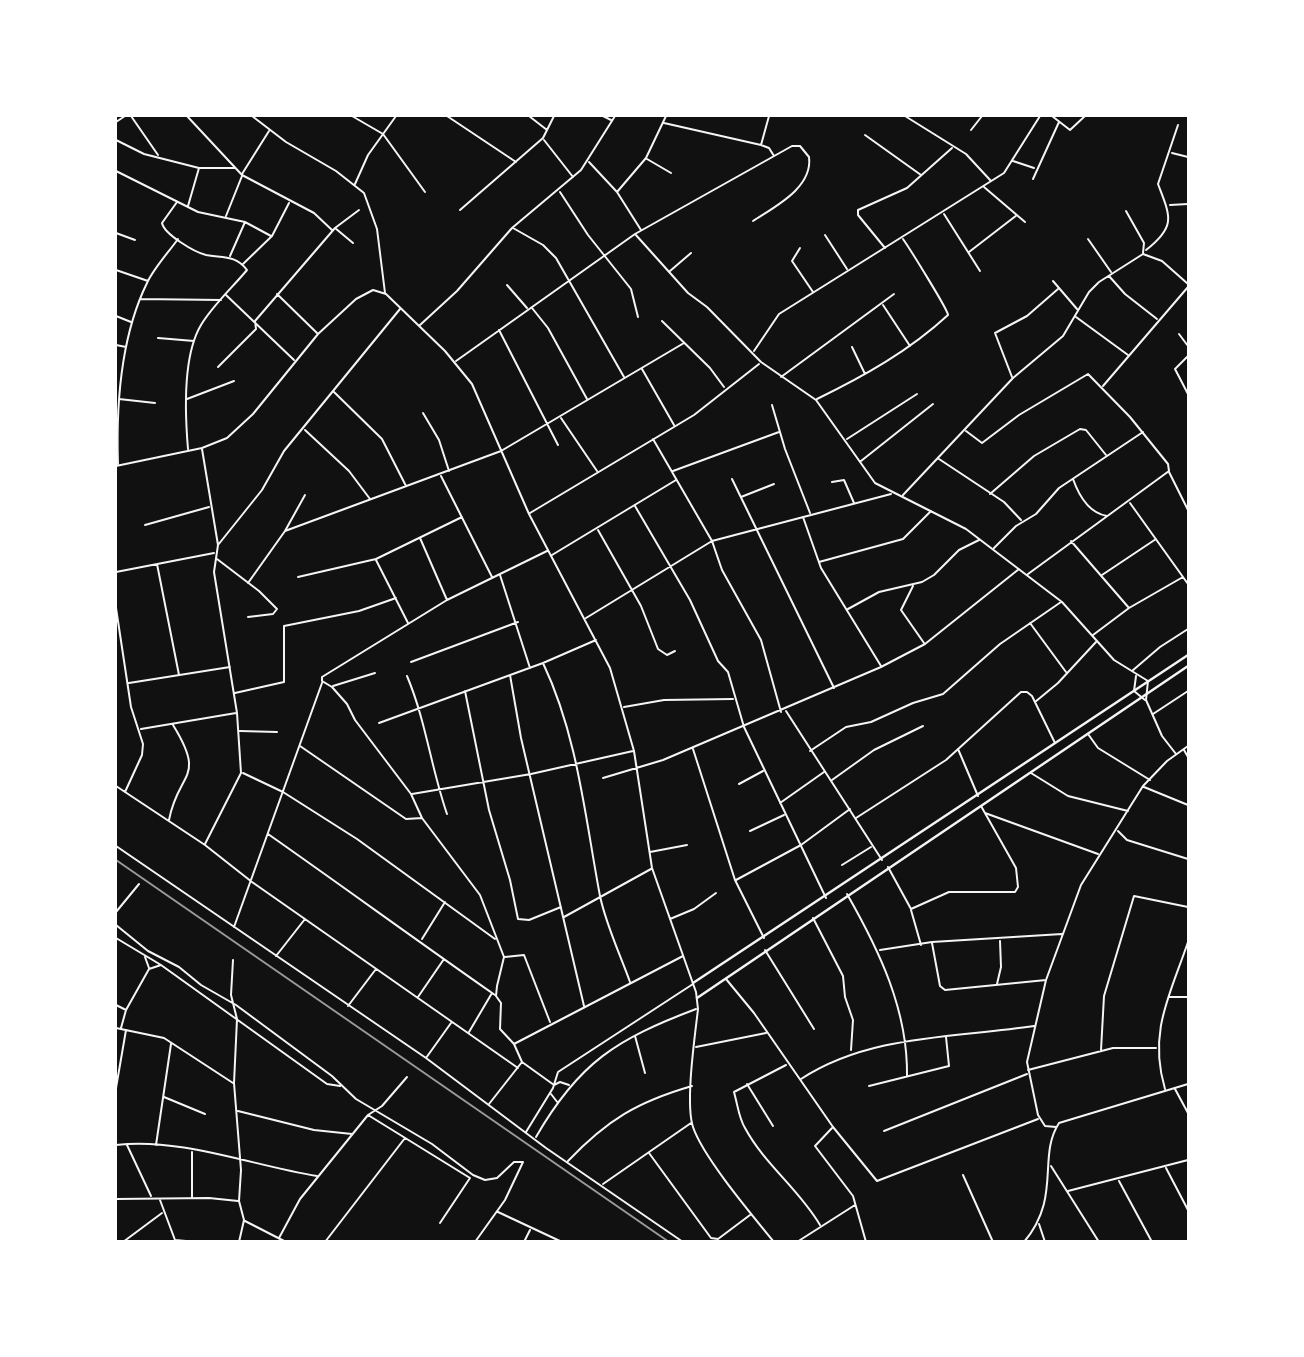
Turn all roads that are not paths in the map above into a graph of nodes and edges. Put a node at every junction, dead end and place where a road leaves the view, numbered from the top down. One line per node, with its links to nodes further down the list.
1 (125, 116): 20 (street)
2 (131, 116): 34 (street)
3 (187, 116): 42 (street)
4 (252, 116): 24 (street)
5 (352, 116): 27 (street)
6 (396, 116): 27 (street)
7 (447, 116): 39 (street)
8 (529, 116): 25 (street)
9 (554, 116): 25 (street)
10 (603, 116): 19 (street)
11 (615, 116): 19 (street)
12 (666, 116): 21 (street)
13 (769, 116): 31 (street)
14 (905, 116): 32 (street)
15 (982, 116): 26 (street)
16 (1040, 116): 38 (street)
17 (1052, 116): 22 (street)
18 (1085, 116): 22 (street)
19 (613, 121): 40 (street)
20 (116, 122)
21 (664, 122): 31 (street); 37 (street)
22 (1059, 122): 43 (street)
23 (1178, 125): 33 (street)
24 (270, 130): 46 (street); 51 (street)
25 (547, 130): 29 (street)
26 (971, 131)
27 (383, 134): 51 (street); 54 (street)
28 (865, 135): 47 (street)
29 (543, 138): 39 (street); 48 (street)
30 (116, 139): 34 (street)
31 (761, 145): 35 (street)
32 (952, 148): 47 (street); 50 (street)
33 (1171, 153): 36 (street); 59 (street)
34 (158, 156): 41 (street)
35 (774, 156): 67 (street); 72 (street)
36 (1188, 157)
37 (646, 158): 45 (street); 55 (street)
38 (1012, 161): 43 (street); 50 (street)
39 (516, 162): 61 (street)
40 (589, 162): 48 (street); 55 (street)
41 (199, 168): 42 (street); 60 (street)
42 (235, 168): 46 (street)
43 (1035, 169): 49 (street)
44 (116, 171): 56 (street)
45 (671, 173)
46 (242, 175): 57 (street); 66 (street)
47 (921, 175): 83 (street)
48 (574, 177): 53 (street)
49 (1033, 179)
50 (991, 181): 52 (street)
51 (355, 185): 104 (street)
52 (984, 186): 64 (street); 65 (street)
53 (559, 191): 70 (street); 88 (street)
54 (425, 192)
55 (617, 192): 72 (street)
56 (177, 202): 60 (street); 78 (street)
57 (290, 202): 71 (street); 76 (street)
58 (1188, 204): 59 (street)
59 (1169, 206): 84 (street)
60 (187, 207): 66 (street)
61 (460, 210)
62 (359, 211): 71 (street)
63 (1126, 211): 84 (street)
64 (943, 213): 77 (street); 86 (street)
65 (1017, 215): 69 (street); 86 (street)
66 (225, 217): 68 (street)
67 (752, 221)
68 (245, 222): 76 (street); 89 (street)
69 (1025, 222)
70 (513, 228): 96 (street); 121 (street)
71 (334, 229): 81 (street); 102 (street)
72 (641, 230): 74 (street)
73 (116, 233): 80 (street)
74 (635, 234): 88 (street); 94 (street)
75 (825, 235): 92 (street)
76 (272, 236): 90 (street)
77 (902, 237): 83 (street); 129 (street)
78 (178, 239): 89 (street); 97 (street)
79 (1088, 239): 95 (street)
80 (135, 240)
81 (353, 243)
82 (800, 248): 103 (street)
83 (886, 249): 92 (street)
84 (1146, 250): 87 (street)
85 (691, 253): 94 (street)
86 (968, 253): 93 (street)
87 (1143, 254): 95 (street); 99 (street)
88 (603, 255): 96 (street); 116 (street)
89 (230, 257): 90 (street)
90 (243, 264): 106 (street)
91 (116, 270): 97 (street)
92 (848, 270): 103 (street)
93 (980, 271)
94 (669, 272): 133 (street)
95 (1110, 274): 113 (street); 117 (street)
96 (568, 280): 111 (street); 144 (street)
97 (148, 281): 107 (street)
98 (1053, 281): 101 (street)
99 (1188, 284): 117 (street)
100 (507, 285): 112 (street)
101 (1058, 289): 113 (street); 146 (street)
102 (277, 293): 118 (street); 123 (street)
103 (813, 293): 133 (street)
104 (385, 294): 110 (street); 123 (street)
105 (894, 294): 109 (street)
106 (226, 295): 108 (street); 118 (street)
107 (140, 299): 108 (street); 120 (street)
108 (222, 300): 126 (street)
109 (882, 304): 129 (street); 145 (street)
110 (400, 308): 121 (street); 150 (street)
111 (532, 308): 112 (street); 155 (street)
112 (527, 309): 122 (street)
113 (1078, 310): 115 (street)
114 (116, 316): 120 (street)
115 (1075, 316): 134 (street); 146 (street)
116 (638, 317)
117 (1158, 320): 134 (street)
118 (255, 321): 136 (street); 139 (street)
119 (662, 321): 127 (street)
120 (132, 323): 132 (street)
121 (419, 326): 137 (street)
122 (499, 329): 137 (street); 163 (street)
123 (318, 334): 136 (street)
124 (1179, 334): 130 (street)
125 (158, 338): 126 (street)
126 (195, 341): 154 (street)
127 (684, 343): 141 (street); 149 (street)
128 (116, 345): 132 (street)
129 (911, 346): 143 (street)
130 (1188, 346)
131 (852, 347): 143 (street)
132 (127, 348): 142 (street)
133 (754, 352): 138 (street)
134 (1129, 355): 148 (street)
135 (1188, 355): 152 (street)
136 (295, 361): 172 (street)
137 (455, 361): 174 (street)
138 (761, 362): 145 (street); 149 (street)
139 (218, 367)
140 (116, 368): 142 (street)
141 (641, 368): 144 (street); 164 (street)
142 (123, 369): 153 (street)
143 (866, 374): 156 (street)
144 (624, 377): 155 (street)
145 (780, 378): 156 (street)
146 (1013, 378): 167 (street)
147 (234, 381): 154 (street)
148 (1102, 387): 167 (street); 168 (street)
149 (724, 388): 164 (street)
150 (333, 391): 165 (street); 189 (street)
151 (917, 394): 170 (street)
152 (1188, 394)
153 (118, 398): 157 (street); 161 (street)
154 (186, 400): 173 (street)
155 (587, 400): 162 (street)
156 (816, 400): 170 (street)
157 (155, 404)
158 (933, 404): 177 (street)
159 (772, 405): 166 (street)
160 (423, 413): 180 (street)
161 (116, 414): 178 (street)
162 (560, 417): 163 (street); 182 (street)
163 (548, 424): 171 (street); 174 (street)
164 (674, 425): 169 (street)
165 (304, 429): 195 (street); 219 (street)
166 (780, 431): 181 (street); 203 (street)
167 (966, 431): 176 (street)
168 (1143, 432): 175 (street); 179 (street)
169 (653, 439): 181 (street); 182 (street)
170 (846, 440): 177 (street)
171 (558, 445)
172 (202, 448): 173 (street); 198 (street)
173 (188, 450): 178 (street)
174 (501, 451): 180 (street); 202 (street)
175 (1107, 457): 184 (street); 191 (street)
176 (938, 458): 191 (street); 193 (street)
177 (860, 462): 190 (street)
178 (117, 466)
179 (1169, 471): 196 (street); 200 (street)
180 (449, 472): 183 (street)
181 (672, 472): 186 (street)
182 (598, 473): 202 (street)
183 (440, 475): 189 (street); 207 (street)
184 (1073, 478): 204 (street); 208 (street)
185 (732, 479): 194 (street)
186 (677, 480): 199 (street); 218 (street)
187 (832, 482): 197 (street)
188 (775, 484): 194 (street)
189 (406, 488): 195 (street)
190 (892, 493): 193 (street); 197 (street)
191 (990, 494): 208 (street)
192 (305, 495): 213 (street)
193 (902, 496): 201 (street)
194 (740, 497): 211 (street)
195 (372, 501): 213 (street)
196 (1129, 502): 206 (street); 216 (street)
197 (854, 504): 203 (street)
198 (210, 506): 210 (street); 219 (street)
199 (635, 506): 212 (street); 228 (street)
200 (1188, 510)
201 (932, 511): 215 (street); 226 (street)
202 (529, 514): 221 (street)
203 (810, 514): 205 (street)
204 (1096, 514): 206 (street); 209 (street)
205 (802, 516): 211 (street); 226 (street)
206 (1107, 516): 209 (street)
207 (462, 517): 214 (street); 236 (street)
208 (1023, 521): 220 (street)
209 (1097, 523): 217 (street)
210 (145, 525)
211 (756, 529): 218 (street); 276 (street)
212 (598, 530): 223 (street); 240 (street)
213 (285, 531): 237 (street)
214 (419, 537): 225 (street); 242 (street)
215 (980, 539): 220 (street); 239 (street)
216 (1157, 539): 233 (street); 235 (street)
217 (1070, 540): 232 (street); 233 (street)
218 (712, 541): 228 (street); 287 (street)
219 (218, 545): 222 (street)
220 (993, 549): 229 (street)
221 (548, 550): 223 (street); 231 (street)
222 (215, 553): 224 (street); 227 (street)
223 (551, 556): 248 (street)
224 (216, 558): 237 (street); 262 (street)
225 (376, 559): 234 (street); 241 (street)
226 (818, 562): 246 (street)
227 (157, 564): 230 (street); 268 (street)
228 (671, 567): 240 (street); 282 (street)
229 (1019, 568): 232 (street); 256 (street)
230 (116, 572)
231 (500, 574): 236 (street); 249 (street)
232 (1027, 574): 243 (street)
233 (1101, 576): 245 (street)
234 (298, 577)
235 (1183, 577): 238 (street); 245 (street)
236 (492, 578): 242 (street)
237 (247, 584): 247 (street)
238 (1188, 584)
239 (914, 586): 246 (street); 256 (street)
240 (631, 591): 248 (street); 257 (street)
241 (396, 598): 251 (street); 280 (street)
242 (447, 600): 251 (street)
243 (1062, 602): 250 (street); 253 (street)
244 (116, 608): 274 (street)
245 (1129, 608): 253 (street)
246 (847, 609): 263 (street)
247 (248, 617)
248 (585, 619): 254 (street)
249 (518, 622): 259 (street); 264 (street)
250 (1029, 622): 267 (street); 305 (street)
251 (408, 623): 272 (street)
252 (1188, 629): 265 (street)
253 (1092, 636): 255 (street)
254 (596, 640): 260 (street); 285 (street)
255 (1097, 642): 265 (street); 267 (street)
256 (925, 644): 263 (street)
257 (675, 650)
258 (1188, 655): 273 (street)
259 (411, 662)
260 (543, 663): 264 (street); 309 (street)
261 (1188, 666): 281 (street)
262 (230, 667): 268 (street); 280 (street)
263 (881, 667): 276 (street)
264 (530, 668): 269 (street)
265 (1131, 672): 270 (street)
266 (375, 673): 275 (street)
267 (1067, 674): 283 (street)
268 (179, 675): 274 (street)
269 (510, 675): 277 (street); 316 (street)
270 (1136, 675): 273 (street); 278 (street)
271 (407, 676): 284 (street)
272 (322, 681): 275 (street); 299 (street)
273 (1148, 681): 278 (street); 281 (street)
274 (128, 683): 294 (street)
275 (332, 687): 327 (street)
276 (834, 689): 286 (street)
277 (465, 691): 284 (street); 320 (street)
278 (1134, 691): 281 (street); 298 (street)
279 (1188, 691): 289 (street)
280 (234, 693): 288 (street)
281 (1145, 698): 289 (street); 297 (street)
282 (734, 699): 285 (street); 293 (street)
283 (1035, 702): 298 (street); 302 (street)
284 (420, 706): 290 (street); 324 (street)
285 (623, 707): 304 (street)
286 (785, 710): 287 (street); 305 (street)
287 (781, 712): 293 (street)
288 (237, 713): 291 (street); 295 (street)
289 (1153, 715): 306 (street)
290 (379, 723)
291 (173, 725): 294 (street); 339 (street)
292 (923, 726): 318 (street)
293 (744, 727): 301 (street); 312 (street)
294 (140, 729): 326 (street)
295 (239, 731): 296 (street); 315 (street)
296 (277, 732)
297 (1088, 733): 314 (street); 319 (street)
298 (1055, 744): 328 (street)
299 (299, 746): 325 (street); 337 (street)
300 (1188, 746): 303 (street)
301 (693, 748): 311 (street); 355 (street)
302 (958, 749): 328 (street); 338 (street)
303 (1183, 749): 306 (street); 307 (street)
304 (634, 751): 309 (street); 311 (street)
305 (810, 751): 313 (street)
306 (1176, 754): 319 (street)
307 (1188, 757)
308 (116, 761): 310 (street)
309 (577, 765): 316 (street); 361 (street)
310 (116, 768)
311 (637, 770): 317 (street); 348 (street)
312 (764, 771): 321 (street); 329 (street)
313 (824, 772): 318 (street); 329 (street)
314 (1030, 772): 331 (street); 333 (street)
315 (241, 773): 325 (street); 343 (street)
316 (531, 774): 320 (street); 363 (street)
317 (603, 778)
318 (831, 780): 332 (street)
319 (1151, 780): 323 (street)
320 (484, 783): 324 (street); 363 (street)
321 (738, 784)
322 (116, 786): 326 (street)
323 (1143, 786): 330 (street); 333 (street)
324 (439, 790): 327 (street); 335 (street)
325 (283, 792): 342 (street); 362 (street)
326 (124, 793): 339 (street)
327 (411, 794): 337 (street)
328 (978, 796): 351 (street)
329 (779, 803): 336 (street)
330 (1188, 805)
331 (981, 806): 334 (street); 353 (street)
332 (851, 809): 338 (street); 345 (street)
333 (1129, 811): 340 (street)
334 (984, 812): 349 (street); 365 (street)
335 (447, 814)
336 (785, 814): 341 (street); 345 (street)
337 (422, 818): 378 (street)
338 (856, 818): 347 (street)
339 (169, 821): 343 (street)
340 (1117, 830): 349 (street); 350 (street)
341 (750, 831)
342 (268, 834): 356 (street); 377 (street)
343 (205, 845): 356 (street)
344 (687, 845): 348 (street)
345 (801, 845): 355 (street); 360 (street)
346 (116, 846): 372 (street)
347 (873, 846): 351 (street); 352 (street)
348 (649, 853): 354 (street)
349 (1099, 854): 373 (street)
350 (1188, 859)
351 (882, 860): 360 (street)
352 (842, 865)
353 (887, 867): 359 (street); 365 (street)
354 (652, 868): 361 (street); 370 (street)
355 (735, 880): 375 (street)
356 (252, 883): 369 (street); 372 (street)
357 (139, 884): 366 (street)
358 (716, 893): 370 (street)
359 (847, 894): 368 (street); 383 (street)
360 (826, 898): 375 (street)
361 (601, 899): 367 (street); 398 (street)
362 (446, 901): 377 (street); 378 (street)
363 (561, 907): 367 (street)
364 (1188, 907): 430 (street)
365 (911, 909): 381 (street)
366 (116, 912)
367 (563, 918): 410 (street)
368 (813, 918): 382 (street); 431 (street)
369 (305, 919): 387 (street); 395 (street)
370 (669, 919): 385 (street)
371 (116, 925): 384 (street)
372 (233, 928): 387 (street)
373 (1064, 934): 376 (street); 397 (street)
374 (116, 938): 386 (street)
375 (764, 938): 399 (street)
376 (1000, 939): 379 (street); 400 (street)
377 (422, 940): 390 (street)
378 (496, 940): 388 (street)
379 (932, 942): 381 (street); 400 (street)
380 (1188, 943): 403 (street)
381 (921, 946): 383 (street)
382 (765, 950): 396 (street); 419 (street)
383 (879, 950): 425 (street)
384 (151, 953): 389 (street); 408 (street)
385 (684, 956): 398 (street); 399 (street)
386 (145, 957): 389 (street); 392 (street)
387 (276, 957): 409 (street)
388 (504, 957): 402 (street); 415 (street)
389 (149, 959): 392 (street); 393 (street)
390 (444, 959): 401 (street); 405 (street)
391 (233, 960): 408 (street)
392 (147, 964): 394 (street)
393 (161, 965): 394 (street); 413 (street)
394 (149, 969): 412 (street)
395 (376, 969): 405 (street); 409 (street)
396 (726, 979): 406 (street); 422 (street)
397 (1046, 980): 400 (street); 416 (street)
398 (630, 982): 410 (street)
399 (693, 983): 406 (street); 445 (street)
400 (996, 985)
401 (492, 993): 402 (street); 421 (street)
402 (496, 996): 427 (street)
403 (1169, 996): 404 (street); 429 (street)
404 (1188, 997)
405 (417, 998): 414 (street)
406 (697, 998): 411 (street)
407 (116, 1005): 412 (street)
408 (236, 1006): 413 (street); 447 (street)
409 (348, 1006): 432 (street)
410 (584, 1006): 415 (street)
411 (698, 1009): 423 (street); 428 (street)
412 (126, 1010): 418 (street)
413 (237, 1019): 442 (street); 447 (street)
414 (452, 1022): 421 (street); 432 (street)
415 (550, 1024): 427 (street)
416 (1034, 1026): 424 (street); 437 (street)
417 (116, 1028): 418 (street)
418 (121, 1029): 420 (street)
419 (814, 1029)
420 (126, 1030): 426 (street); 436 (street)
421 (468, 1033): 435 (street)
422 (766, 1033): 428 (street); 434 (street)
423 (634, 1035): 438 (street); 446 (street)
424 (946, 1036): 425 (street); 439 (street)
425 (905, 1041): 431 (street); 439 (street)
426 (172, 1042): 442 (street); 454 (street)
427 (514, 1044): 433 (street)
428 (695, 1048): 448 (street)
429 (1157, 1048): 430 (street); 452 (street)
430 (1101, 1050): 437 (street)
431 (851, 1052): 441 (street)
432 (426, 1058): 456 (street)
433 (522, 1062): 435 (street); 445 (street)
434 (788, 1065): 441 (street); 443 (street)
435 (518, 1068): 456 (street)
436 (117, 1072): 450 (street)
437 (1028, 1072): 462 (street); 467 (street)
438 (645, 1073)
439 (907, 1076): 449 (street)
440 (407, 1077): 457 (street)
441 (800, 1080): 466 (street)
442 (234, 1083): 458 (street)
443 (746, 1083): 464 (street); 502 (street)
444 (1188, 1084): 451 (street)
445 (554, 1085): 446 (street); 453 (street)
446 (569, 1085): 455 (street)
447 (341, 1086): 457 (street)
448 (692, 1086): 463 (street); 479 (street)
449 (869, 1086)
450 (116, 1088)
451 (1174, 1088): 452 (street); 459 (street)
452 (1166, 1090): 465 (street)
453 (550, 1093): 455 (street); 468 (street)
454 (163, 1096): 460 (street); 474 (street)
455 (558, 1103): 471 (street)
456 (488, 1104): 468 (street)
457 (378, 1110): 461 (street); 482 (street)
458 (238, 1111): 469 (street); 477 (street)
459 (1188, 1113)
460 (205, 1114)
461 (368, 1115): 469 (street); 470 (street)
462 (1039, 1119): 465 (street); 466 (street)
463 (692, 1123): 476 (street); 498 (street)
464 (773, 1126)
465 (1056, 1126): 480 (street)
466 (833, 1127): 494 (street)
467 (884, 1130)
468 (526, 1132): 471 (street)
469 (353, 1134): 484 (street)
470 (405, 1138): 485 (street); 510 (street)
471 (536, 1138): 479 (street)
472 (126, 1144): 473 (street); 474 (street); 489 (street)
473 (116, 1145)
474 (156, 1146): 475 (street)
475 (192, 1150): 477 (street); 491 (street)
476 (649, 1153): 487 (street); 498 (street)
477 (239, 1158): 484 (street); 493 (street)
478 (1188, 1160): 481 (street)
479 (568, 1162): 487 (street)
480 (1050, 1166): 488 (street); 501 (street)
481 (1165, 1167): 486 (street); 495 (street)
482 (473, 1175): 485 (street); 497 (street)
483 (963, 1175): 518 (street)
484 (318, 1176): 504 (street)
485 (470, 1178): 500 (street)
486 (1119, 1180): 488 (street); 522 (street)
487 (603, 1185): 514 (street)
488 (1068, 1191): 521 (street)
489 (152, 1197): 490 (street); 492 (street)
490 (159, 1198): 491 (street); 496 (street)
491 (192, 1198): 493 (street)
492 (116, 1199)
493 (239, 1201): 499 (street)
494 (855, 1205): 502 (street); 517 (street)
495 (1188, 1210)
496 (163, 1212): 505 (street); 506 (street)
497 (498, 1212): 503 (street); 511 (street)
498 (751, 1215): 515 (street)
499 (244, 1220): 504 (street); 508 (street)
500 (440, 1223)
501 (1039, 1223): 519 (street); 520 (street)
502 (820, 1225): 516 (street)
503 (530, 1229): 512 (street); 513 (street)
504 (279, 1238): 509 (street)
505 (123, 1241)
506 (197, 1241)
507 (202, 1241): 508 (street)
508 (237, 1241)
509 (286, 1241)
510 (325, 1241)
511 (475, 1241)
512 (524, 1241)
513 (562, 1241)
514 (683, 1241)
515 (774, 1241)
516 (797, 1241)
517 (866, 1241)
518 (993, 1241)
519 (1024, 1241)
520 (1045, 1241)
521 (1099, 1241)
522 (1152, 1241)

